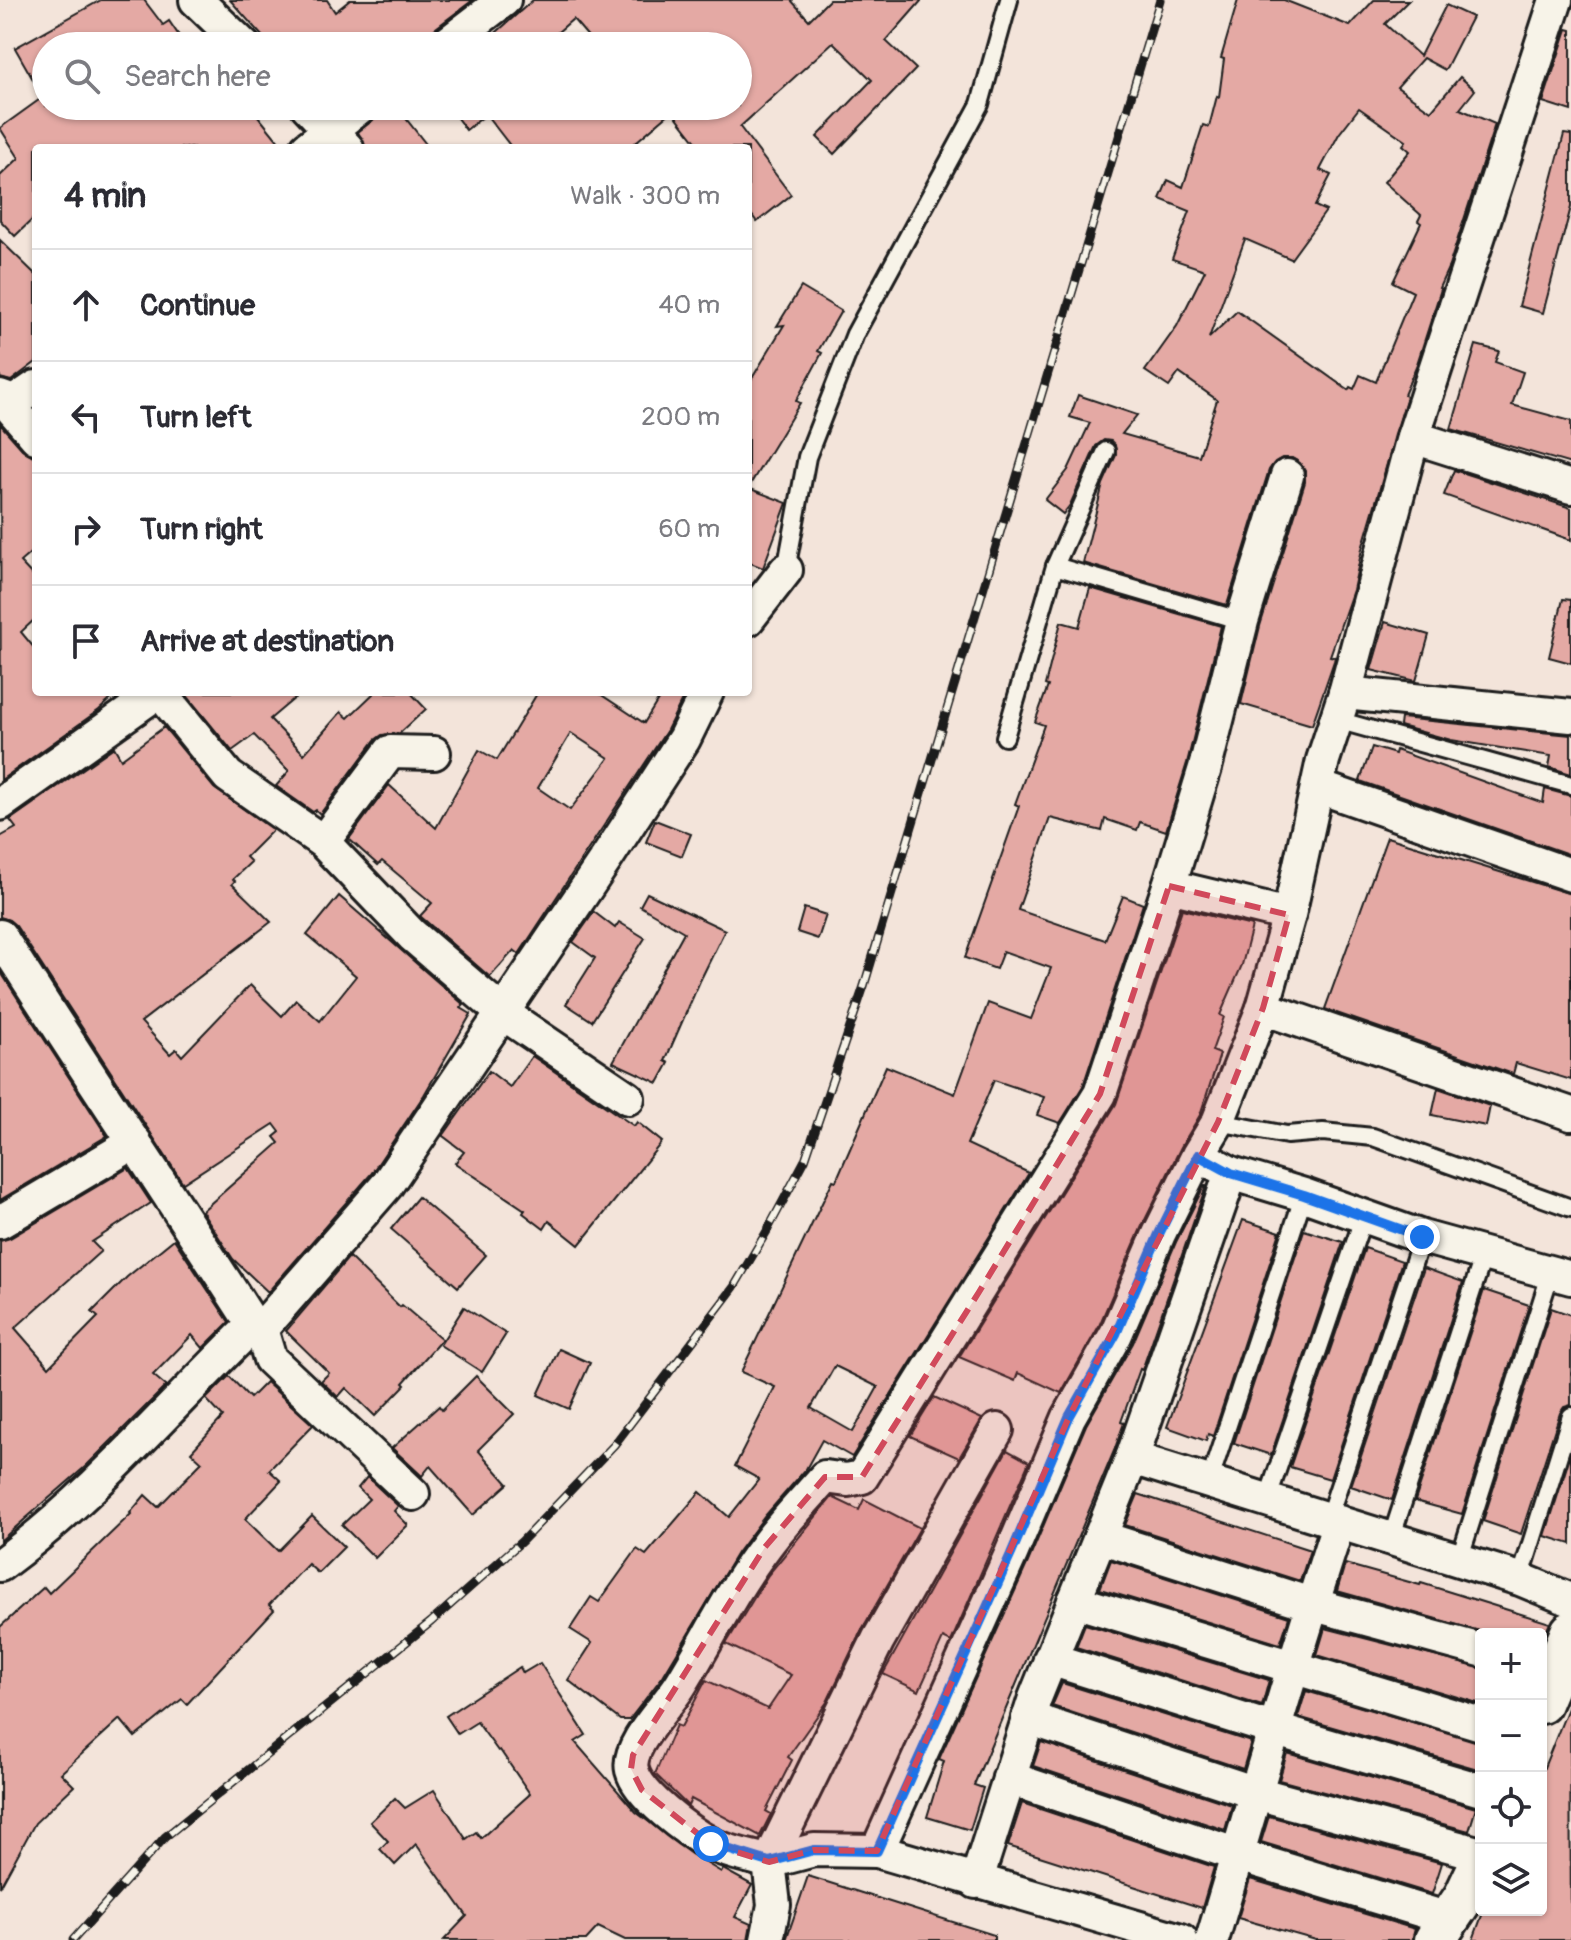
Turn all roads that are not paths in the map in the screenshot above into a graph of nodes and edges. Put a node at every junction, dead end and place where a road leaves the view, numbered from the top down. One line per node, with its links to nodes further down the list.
1 (196, 0): 5 (street)
2 (504, 0): 6 (street)
3 (1009, 0): 18 (lane)
4 (1556, 0): 13 (street)
5 (229, 32)
6 (462, 32)
7 (315, 120): 9 (street)
8 (348, 120): 9 (street)
9 (328, 141)
10 (32, 391): 11 (street)
11 (3, 399): 12 (street)
12 (32, 432)
13 (1413, 437): 16 (street); 24 (street)
14 (1106, 451): 17 (lane)
15 (1287, 476): 20 (street)
16 (1571, 487)
17 (1055, 566): 20 (lane); 26 (lane)
18 (786, 570): 19 (street)
19 (752, 614)
20 (1242, 621): 33 (street)
21 (153, 696): 30 (street)
22 (162, 696): 31 (street)
23 (705, 696): 37 (street)
24 (1341, 706): 25 (street); 28 (lane); 29 (street)
25 (1571, 716)
26 (1005, 737)
27 (434, 753): 31 (street)
28 (1571, 785)
29 (1319, 787): 32 (street); 34 (street)
30 (1, 800)
31 (323, 842): 37 (street)
32 (1571, 875)
33 (1169, 886): 34 (street); 81 (street)
34 (1289, 915): 36 (street)
35 (0, 936): 41 (street)
36 (1263, 1008): 39 (street); 40 (street)
37 (504, 1014): 38 (street); 51 (street)
38 (628, 1098)
39 (1571, 1114)
40 (1218, 1122): 42 (street); 45 (lane)
41 (135, 1142): 47 (street); 51 (street)
42 (1198, 1155): 43 (street); 78 (street)
43 (1231, 1173): 44 (street); 54 (street)
44 (1304, 1195): 46 (street); 55 (lane)
45 (1571, 1208)
46 (1364, 1216): 48 (street); 57 (lane)
47 (0, 1222)
48 (1422, 1237): 49 (street); 58 (lane)
49 (1484, 1254): 50 (street); 60 (lane)
50 (1561, 1275): 61 (lane)
51 (257, 1327): 56 (street); 62 (street)
52 (1571, 1416): 63 (lane)
53 (997, 1430): 81 (street)
54 (1132, 1458): 55 (street); 59 (street)
55 (1209, 1482): 57 (street)
56 (413, 1494)
57 (1267, 1500): 58 (street)
58 (1333, 1521): 60 (street); 66 (street)
59 (1100, 1537): 65 (street); 66 (street)
60 (1391, 1539): 61 (street)
61 (1459, 1560): 63 (street)
62 (0, 1565)
63 (1520, 1579): 64 (street)
64 (1571, 1600)
65 (1074, 1601): 69 (street); 70 (street)
66 (1311, 1604): 68 (street); 70 (street)
67 (1571, 1632): 71 (street)
68 (1475, 1648)
69 (1050, 1659): 72 (street); 74 (street)
70 (1295, 1667): 73 (street); 74 (street)
71 (1547, 1676)
72 (1028, 1718): 75 (street); 77 (street)
73 (1475, 1722)
74 (1276, 1730): 76 (street); 77 (street)
75 (1009, 1778): 80 (street); 83 (street)
76 (1475, 1788)
77 (1256, 1793): 79 (street); 80 (street)
78 (877, 1851): 81 (street); 83 (street)
79 (1475, 1852)
80 (1238, 1855): 84 (street); 87 (street)
81 (769, 1862): 85 (street)
82 (1475, 1874): 84 (street)
83 (976, 1882): 86 (street)
84 (1442, 1929)
85 (767, 1940)
86 (1181, 1940)
87 (1212, 1940)

